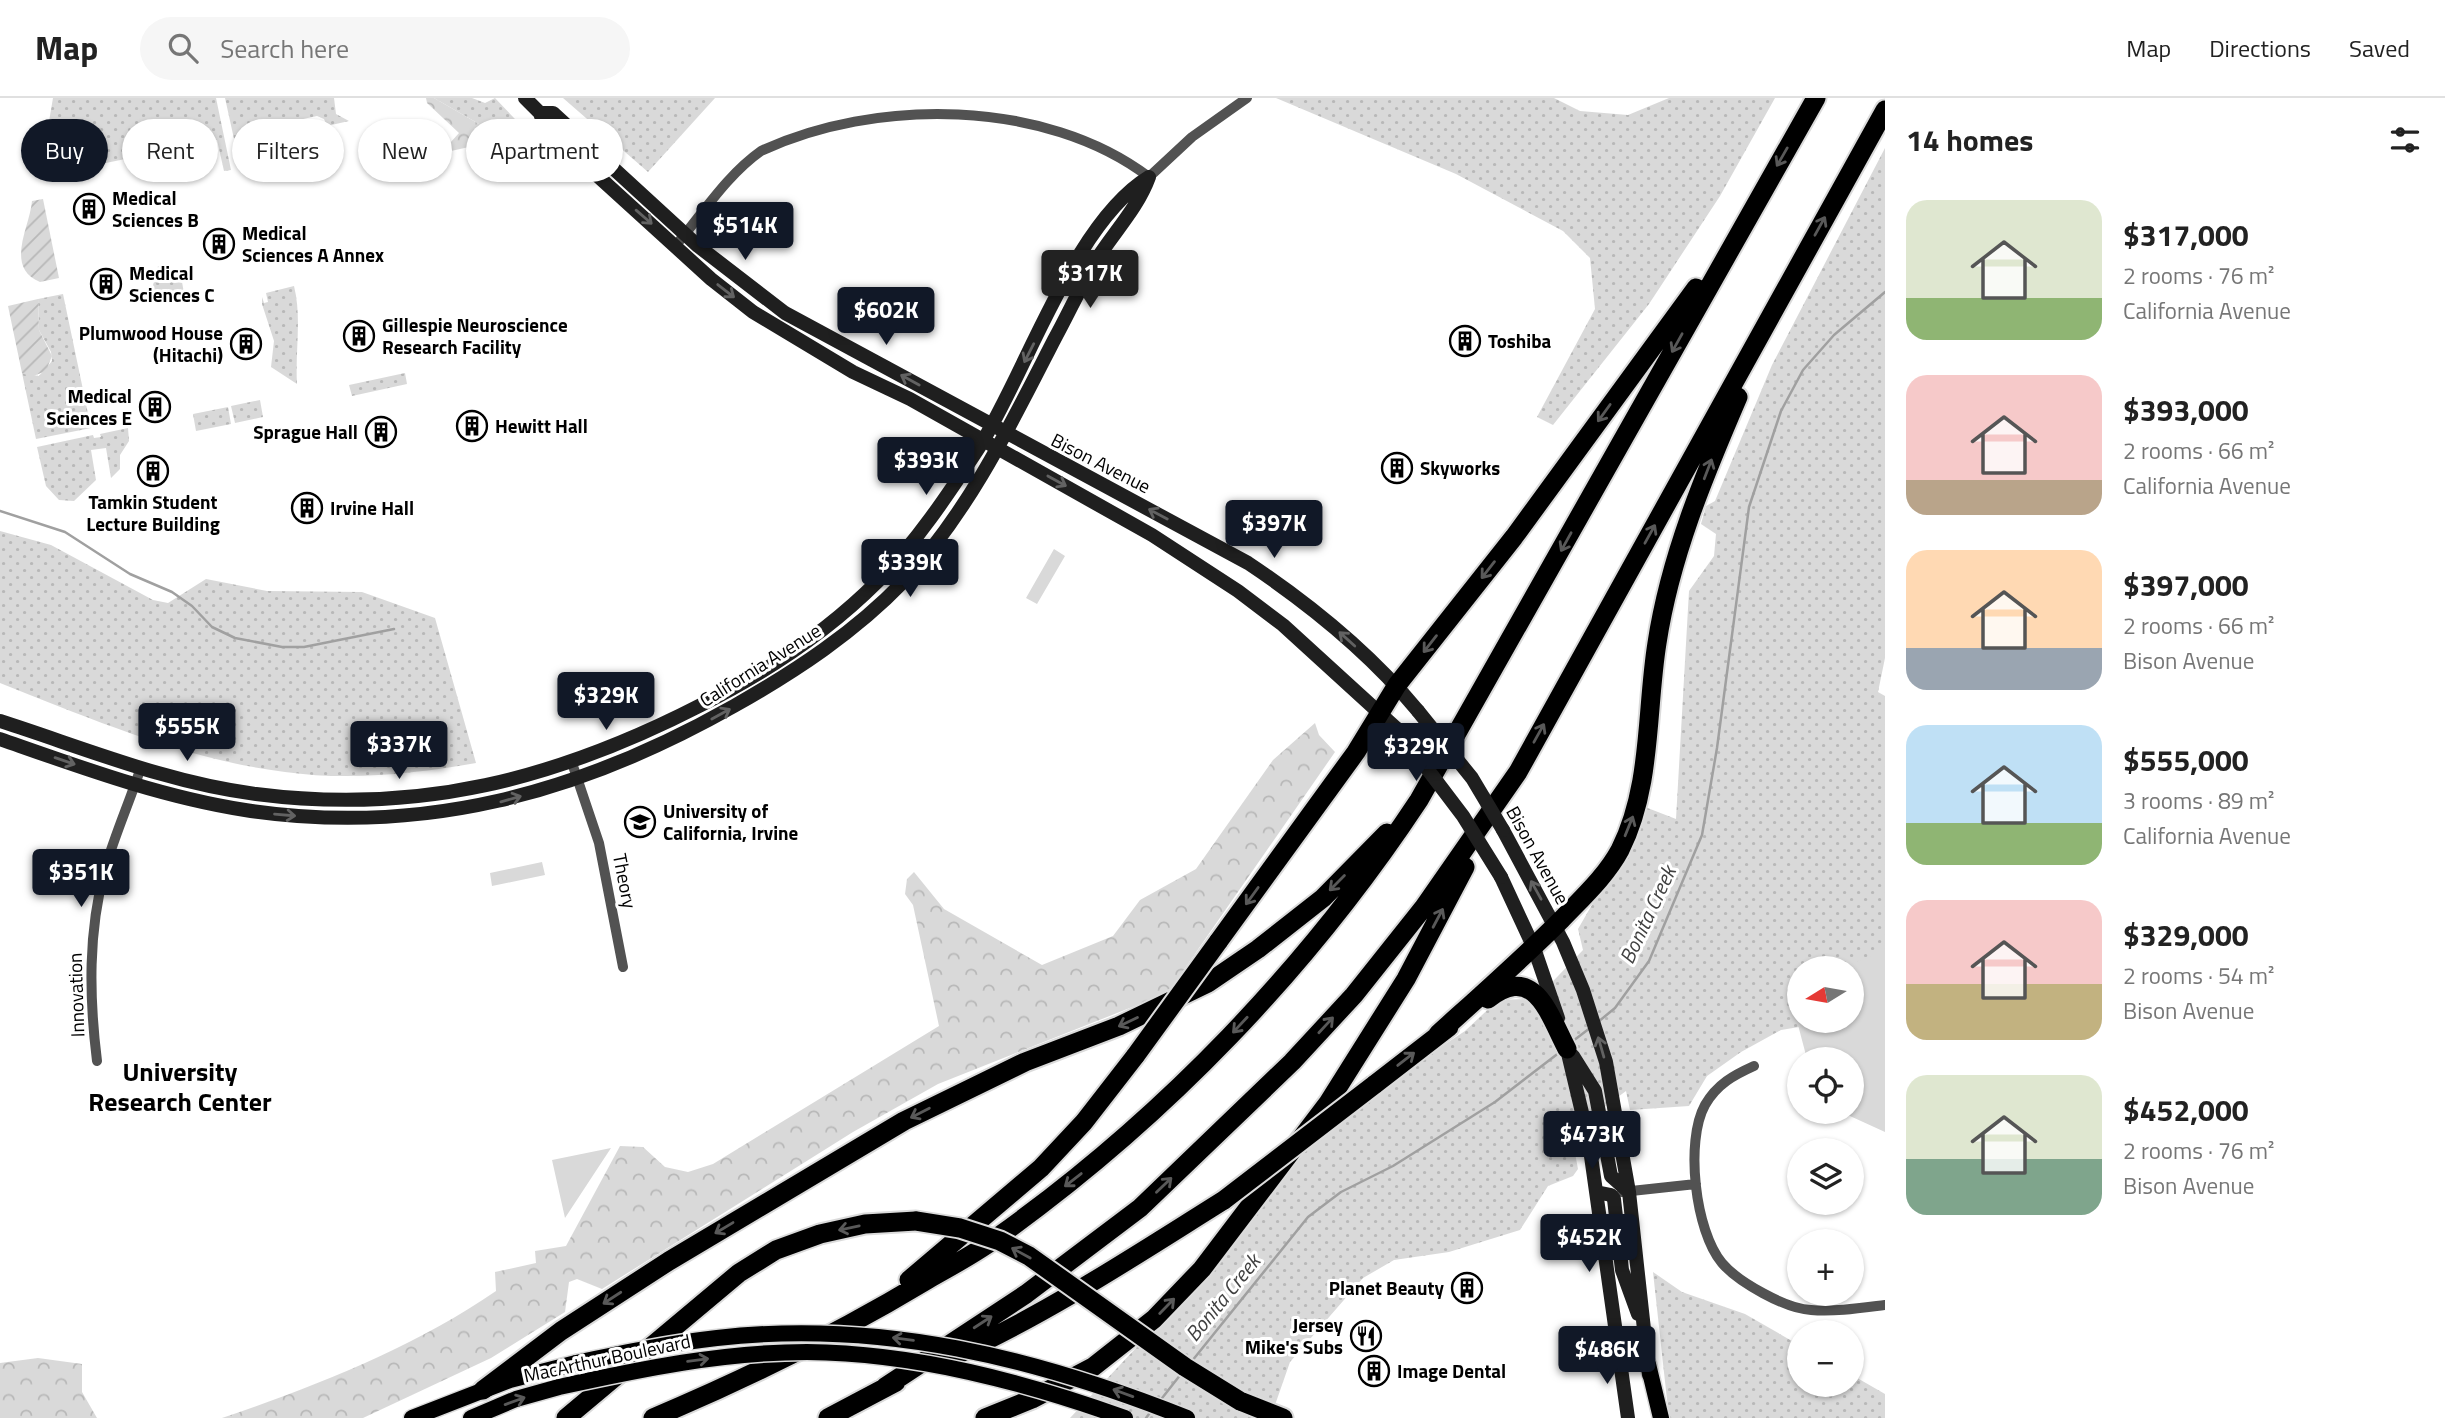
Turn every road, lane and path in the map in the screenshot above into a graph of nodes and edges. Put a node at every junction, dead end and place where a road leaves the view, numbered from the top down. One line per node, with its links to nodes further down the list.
1 (525, 98): 9 (main road)
2 (1247, 98): 7 (street, California Avenue)
3 (1816, 98): 8 (highway, one-way to 8)
4 (951, 101): 7 (street)
5 (861, 108): 9 (street)
6 (1885, 110): 10 (highway, one-way to 6)
7 (1149, 177): 11 (main road, California Avenue, one-way to 11); 12 (main road, California Avenue)
8 (1746, 219): 15 (highway, one-way to 15); 24 (highway, one-way to 24)
9 (681, 240): 11 (main road, Bison Avenue, one-way to 9); 13 (main road, Bison Avenue, one-way to 13)
10 (1787, 286): 23 (highway, one-way to 10); 25 (highway, one-way to 10)
11 (993, 425): 12 (main road, Bison Avenue); 13 (main road, California Avenue)
12 (1006, 433): 14 (main road, California Avenue); 15 (main road, Bison Avenue, one-way to 12)
13 (984, 440): 14 (main road, Bison Avenue); 19 (main road, California Avenue)
14 (998, 448): 16 (main road, Bison Avenue, one-way to 16); 21 (main road, California Avenue, one-way to 14)
15 (1397, 685): 16 (highway); 25 (main road, Bison Avenue, one-way to 15, bridge)
16 (1380, 713): 26 (main road, Bison Avenue, bridge); 36 (highway, one-way to 36, bridge)
17 (0, 721): 20 (main road, California Avenue)
18 (0, 739): 22 (main road, California Avenue, one-way to 22)
19 (572, 763): 20 (main road, California Avenue); 21 (street, Theory)
20 (141, 767): 22 (street, Innovation)
21 (578, 780): 22 (main road, California Avenue, one-way to 21); 27 (street, Theory)
22 (136, 785): 30 (street, Innovation)
23 (1504, 791): 39 (highway, one-way to 23); 46 (highway, one-way to 23)
24 (1419, 800): 36 (highway, one-way to 36); 40 (highway, one-way to 40)
25 (1555, 925): 26 (highway); 34 (main road, Bison Avenue, one-way to 25)
26 (1534, 948): 28 (highway); 29 (main road, Bison Avenue)
27 (623, 967)
28 (1438, 1034): 29 (highway); 39 (highway, one-way to 28, bridge)
29 (1567, 1049): 33 (main road, Bison Avenue); 34 (main road)
30 (97, 1061)
31 (1754, 1066): 32 (street)
32 (1696, 1184): 34 (street); 35 (street)
33 (1596, 1192): 34 (street); 37 (main road); 50 (main road, Bison Avenue)
34 (1629, 1192): 37 (main road, Bison Avenue)
35 (1885, 1306)
36 (857, 1322): 44 (highway)
37 (1645, 1330): 38 (main road, Bison Avenue)
38 (1648, 1364): 51 (main road, Bison Avenue); 52 (main road)
39 (885, 1387): 45 (highway)
40 (483, 1390): 41 (main road); 48 (main road, MacArthur Boulevard, one-way to 40, bridge)
41 (412, 1418)
42 (471, 1418): 47 (main road, MacArthur Boulevard, one-way to 47, bridge)
43 (566, 1418): 49 (highway, one-way to 43, bridge)
44 (653, 1418)
45 (828, 1418)
46 (985, 1418)
47 (1125, 1418)
48 (1187, 1418)
49 (1283, 1418)
50 (1628, 1418)
51 (1653, 1418)
52 (1661, 1418)

